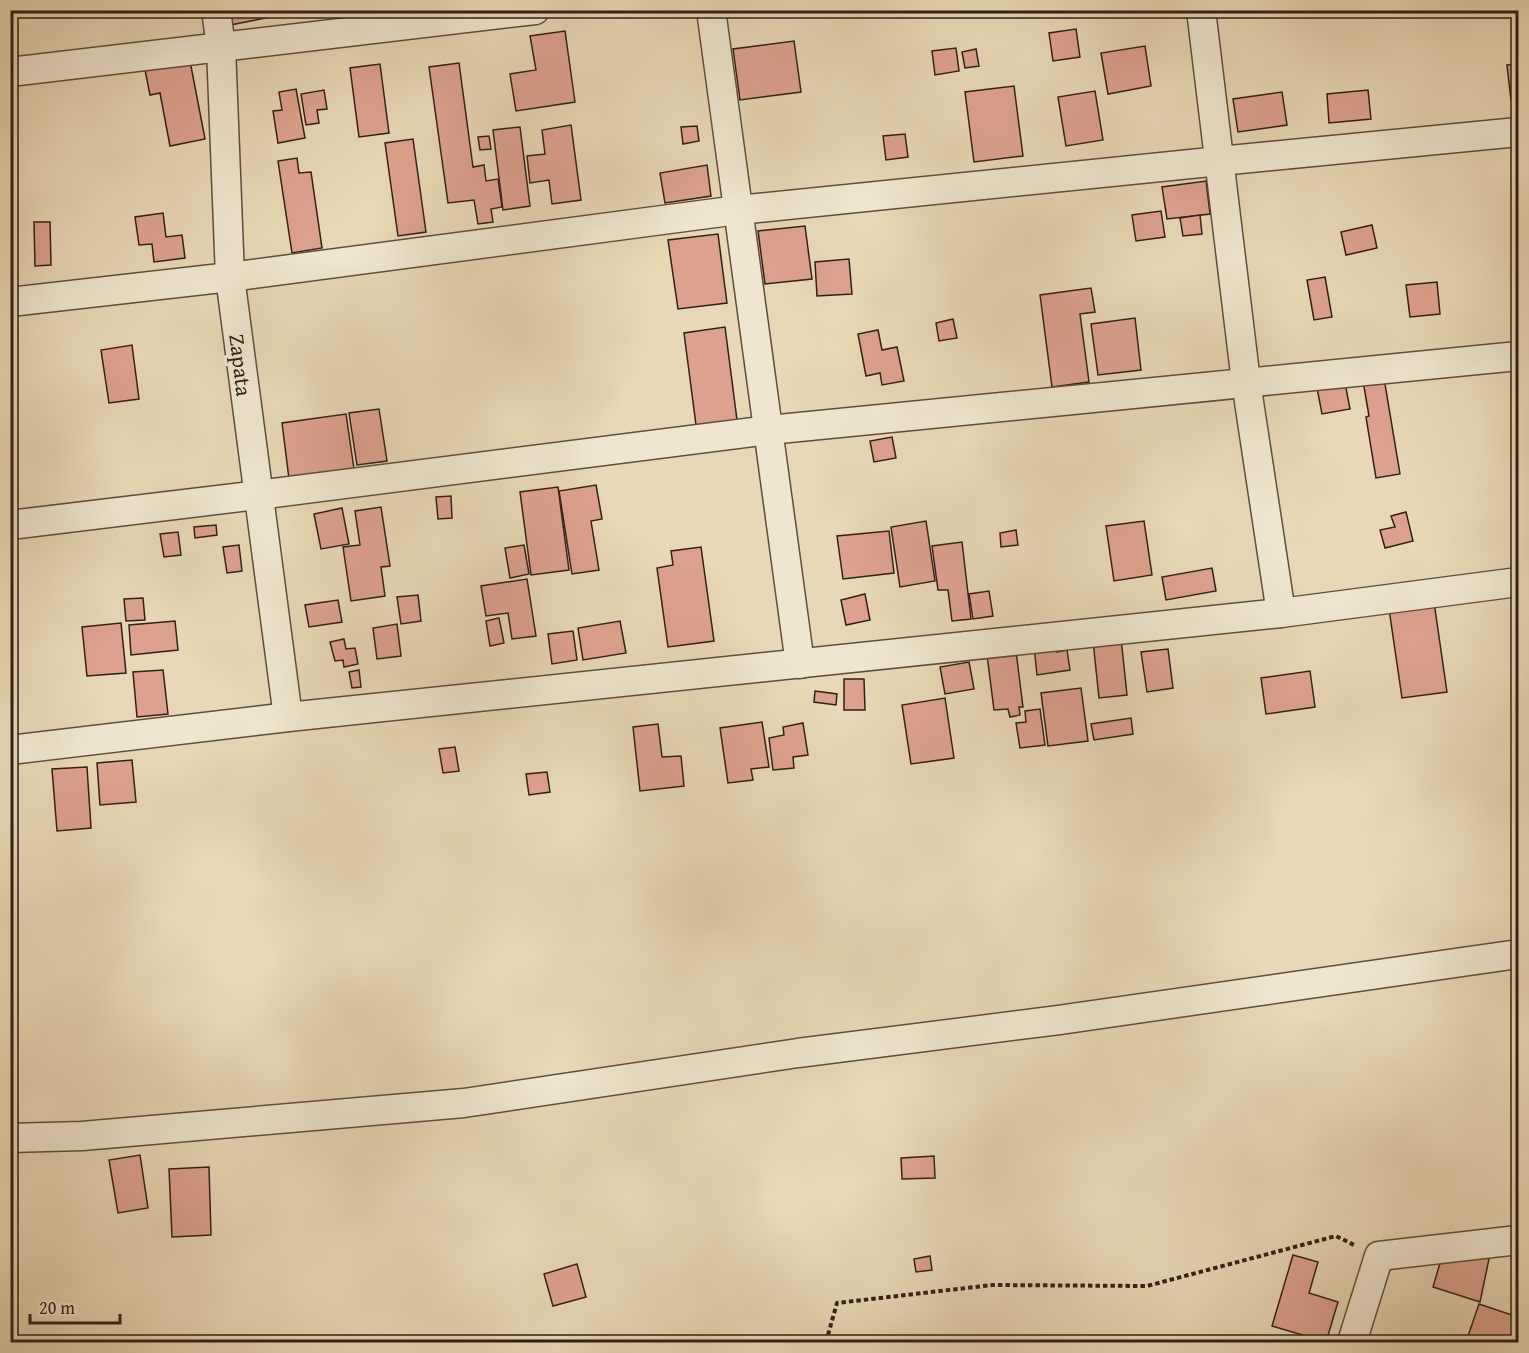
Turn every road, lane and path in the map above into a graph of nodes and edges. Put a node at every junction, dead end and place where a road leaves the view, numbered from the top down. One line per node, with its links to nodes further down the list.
1 (216, 10): 5 (street, Zapata)
2 (535, 10): 5 (street)
3 (711, 10): 9 (street)
4 (1201, 10): 8 (street)
5 (221, 47): 6 (street); 10 (street, Zapata)
6 (10, 72)
7 (1518, 132): 8 (street)
8 (1220, 161): 9 (street); 13 (street)
9 (738, 210): 10 (street); 14 (street)
10 (230, 277): 11 (street); 15 (street, Zapata)
11 (10, 302)
12 (1518, 356): 13 (street)
13 (1246, 382): 14 (street); 18 (street)
14 (769, 430): 15 (street); 19 (street)
15 (258, 495): 16 (street); 20 (street, Zapata)
16 (10, 525)
17 (1518, 582): 18 (street)
18 (1281, 613): 19 (street)
19 (800, 664): 20 (street)
20 (288, 717): 21 (street)
21 (10, 750)
22 (1518, 954): 23 (street)
23 (10, 1138)
24 (1518, 1240): 25 (street)
25 (1379, 1256): 26 (path); 27 (street)
26 (826, 1342)
27 (1352, 1342)

